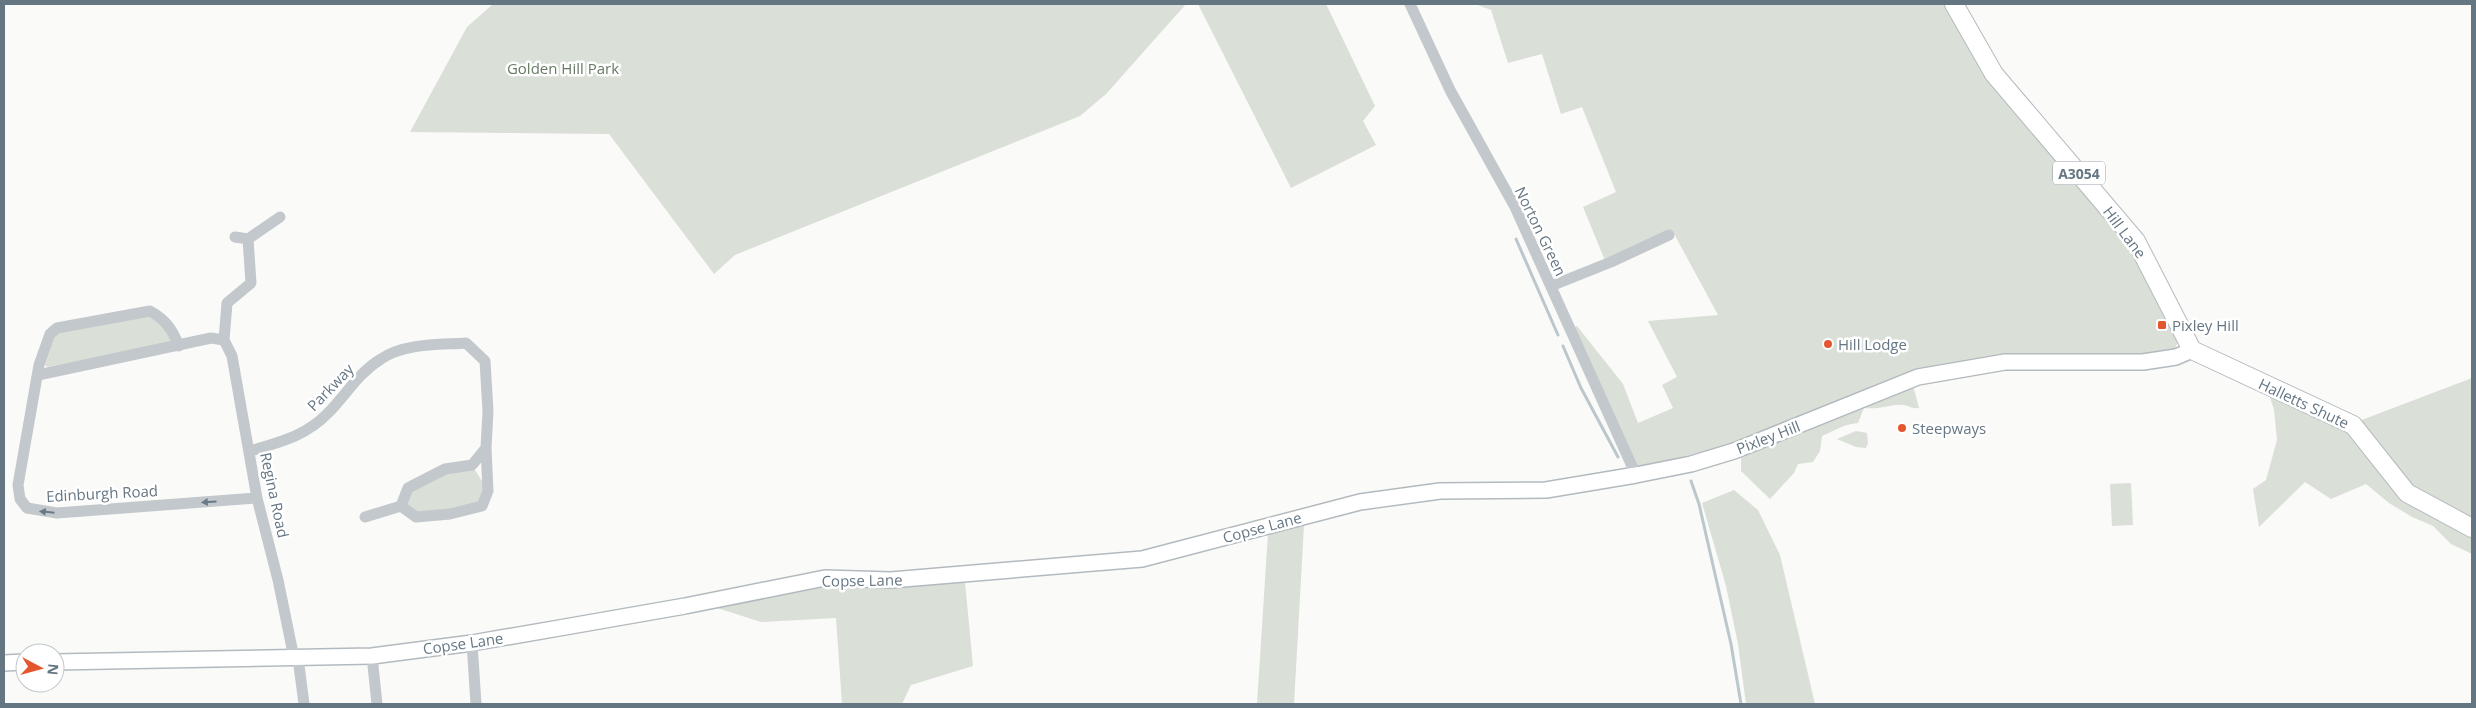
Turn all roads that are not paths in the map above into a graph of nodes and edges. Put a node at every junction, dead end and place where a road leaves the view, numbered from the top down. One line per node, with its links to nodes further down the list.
1 (1410, 4): 7 (street, Norton Green)
2 (1954, 4): 10 (main road, Hill Lane / A3054)
3 (280, 217): 6 (street)
4 (1669, 235): 7 (street)
5 (235, 237): 6 (street)
6 (248, 239): 8 (street)
7 (1551, 286): 14 (street, Norton Green)
8 (224, 340): 9 (street); 13 (street, Regina Road)
9 (179, 346): 11 (street); 11 (street, Edinburgh Road)
10 (2192, 350): 14 (street, Pixley Hill); 18 (main road, Halletts Shute)
11 (38, 375): 15 (street, Edinburgh Road, one-way to 11)
12 (486, 448): 13 (street, Parkway); 16 (street); 16 (street, Parkway)
13 (250, 450): 15 (street, Regina Road)
14 (1636, 476): 19 (street, Copse Lane)
15 (257, 498): 21 (street, Regina Road)
16 (401, 506): 17 (street)
17 (365, 517)
18 (2472, 528)
19 (472, 643): 20 (street, Copse Lane); 25 (street)
20 (372, 656): 21 (street, Copse Lane); 24 (street)
21 (296, 658): 22 (street, Copse Lane); 23 (street, Regina Road)
22 (65, 662)
23 (304, 704)
24 (377, 704)
25 (476, 704)

